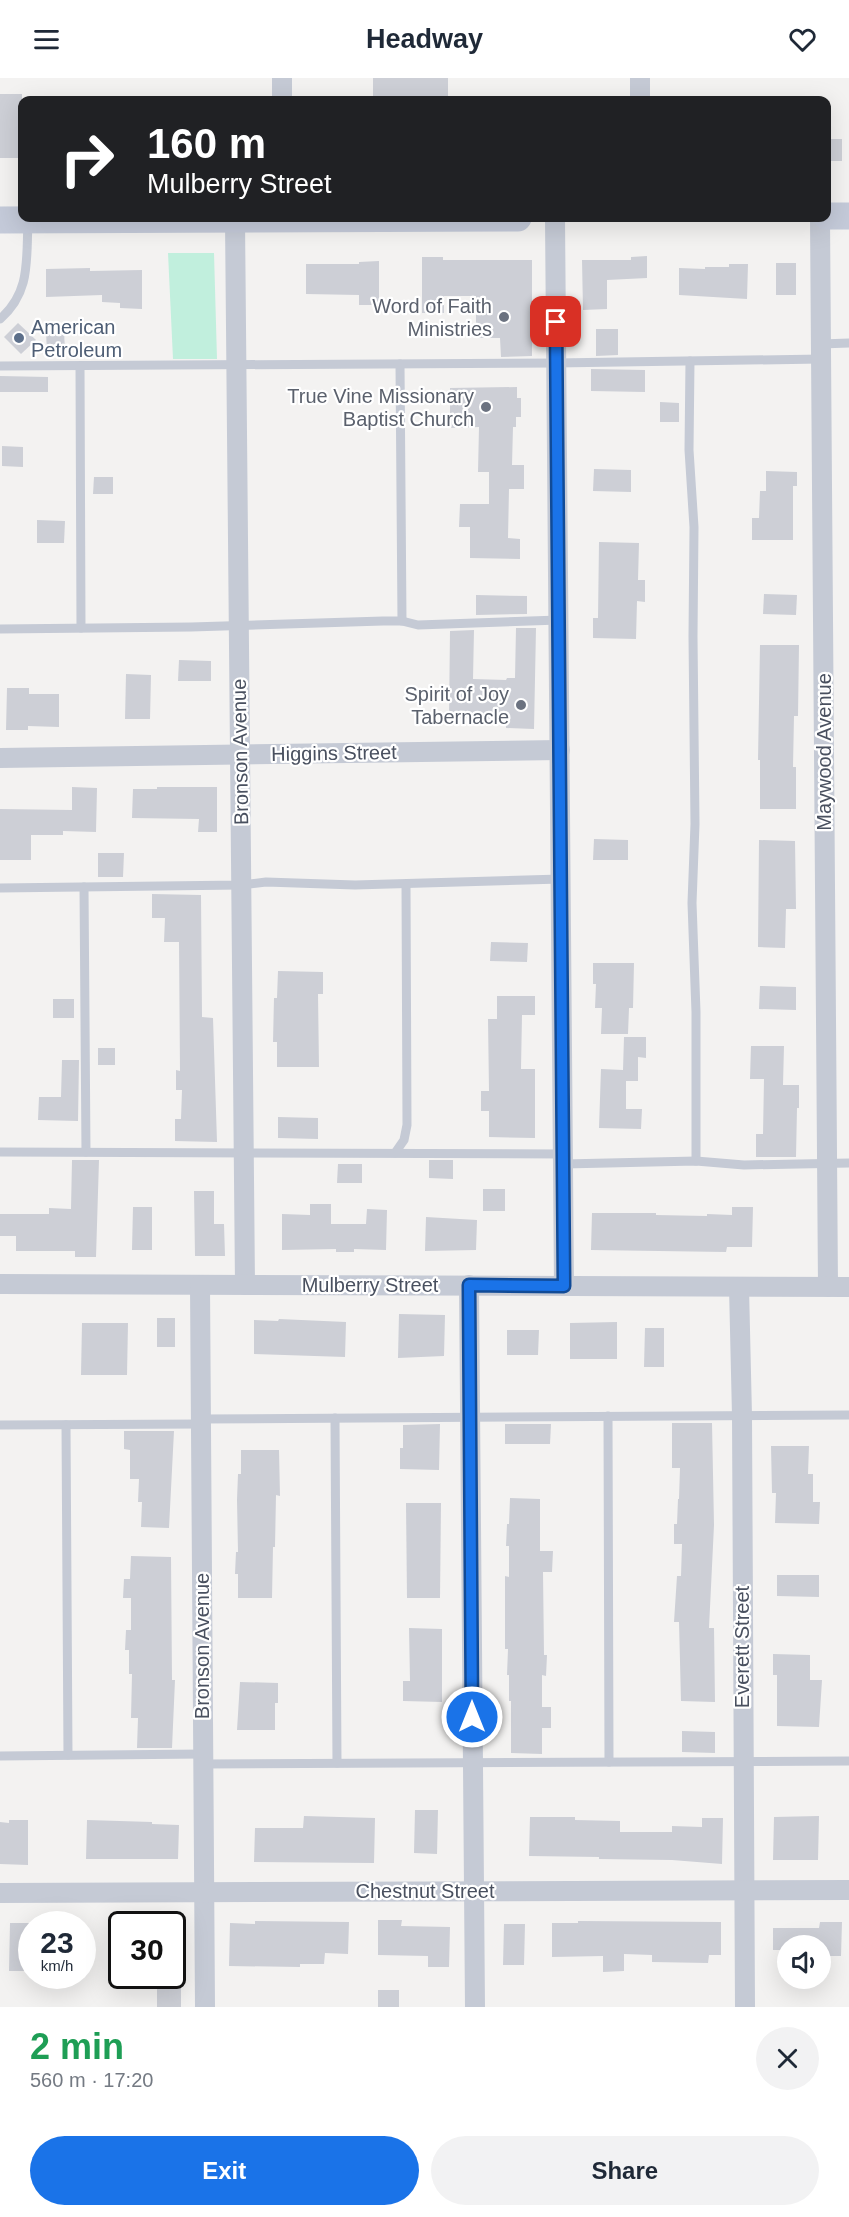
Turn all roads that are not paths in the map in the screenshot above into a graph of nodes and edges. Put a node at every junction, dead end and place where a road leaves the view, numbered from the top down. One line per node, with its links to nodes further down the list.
1 (282, 78): 3 (street)
2 (640, 78): 4 (street)
3 (282, 96)
4 (640, 96)
5 (831, 216): 6 (street)
6 (849, 216)
7 (0, 220): 8 (street)
8 (18, 220)
9 (28, 222): 13 (lane)
10 (235, 222): 18 (street, Bronson Avenue)
11 (555, 222): 17 (street)
12 (820, 222): 15 (street, Maywood Avenue)
13 (0, 319)
14 (849, 343): 15 (lane)
15 (821, 352): 16 (lane); 42 (street, Maywood Avenue)
16 (690, 362): 17 (lane); 40 (lane)
17 (556, 363): 19 (lane); 23 (street)
18 (236, 364): 19 (lane); 21 (lane); 24 (street, Bronson Avenue)
19 (400, 364): 22 (lane)
20 (0, 366): 21 (lane)
21 (80, 366): 25 (lane)
22 (402, 621): 23 (lane); 24 (lane)
23 (559, 621): 27 (street)
24 (239, 625): 25 (lane); 28 (street, Bronson Avenue)
25 (81, 628): 26 (lane)
26 (0, 629)
27 (560, 750): 28 (street, Higgins Street); 30 (street)
28 (240, 755): 29 (street, Higgins Street); 32 (street, Bronson Avenue)
29 (0, 758)
30 (561, 879): 31 (lane); 39 (street)
31 (406, 884): 32 (lane); 38 (lane)
32 (241, 885): 33 (lane); 37 (street, Bronson Avenue)
33 (84, 887): 34 (lane); 36 (lane)
34 (0, 888)
35 (0, 1152): 36 (lane)
36 (86, 1152): 37 (lane)
37 (244, 1152): 38 (lane); 44 (street, Bronson Avenue)
38 (395, 1153): 39 (lane)
39 (564, 1159): 40 (lane); 47 (street)
40 (696, 1161): 42 (lane)
41 (849, 1163): 42 (lane)
42 (827, 1164): 49 (street, Maywood Avenue)
43 (0, 1284): 45 (street, Mulberry Street)
44 (245, 1284): 45 (street, Mulberry Street); 46 (street, Mulberry Street)
45 (200, 1285): 56 (street, Bronson Avenue)
46 (469, 1285): 47 (street, Mulberry Street); 52 (street)
47 (564, 1286): 48 (street, Mulberry Street)
48 (739, 1287): 49 (street, Mulberry Street); 54 (street, Everett Street)
49 (828, 1287): 50 (street, Mulberry Street)
50 (849, 1287)
51 (849, 1415): 54 (lane)
52 (470, 1416): 53 (lane); 55 (lane); 66 (street)
53 (608, 1416): 54 (lane); 64 (lane)
54 (742, 1416): 62 (street, Everett Street)
55 (335, 1418): 56 (lane); 65 (lane)
56 (201, 1421): 58 (lane); 61 (street, Bronson Avenue)
57 (0, 1425): 58 (lane)
58 (66, 1425): 59 (lane)
59 (68, 1755): 60 (lane); 61 (lane)
60 (0, 1756)
61 (203, 1759): 65 (lane); 70 (street, Bronson Avenue)
62 (742, 1761): 63 (lane); 64 (lane); 67 (street, Everett Street)
63 (849, 1761)
64 (609, 1762): 66 (lane)
65 (337, 1763): 66 (lane)
66 (473, 1763): 69 (street)
67 (744, 1890): 68 (street, Chestnut Street); 69 (street, Chestnut Street); 74 (street, Everett Street)
68 (849, 1890)
69 (474, 1891): 70 (street, Chestnut Street); 73 (street)
70 (204, 1892): 71 (street, Chestnut Street); 72 (street, Bronson Avenue)
71 (0, 1893)
72 (205, 2007)
73 (475, 2007)
74 (745, 2007)

